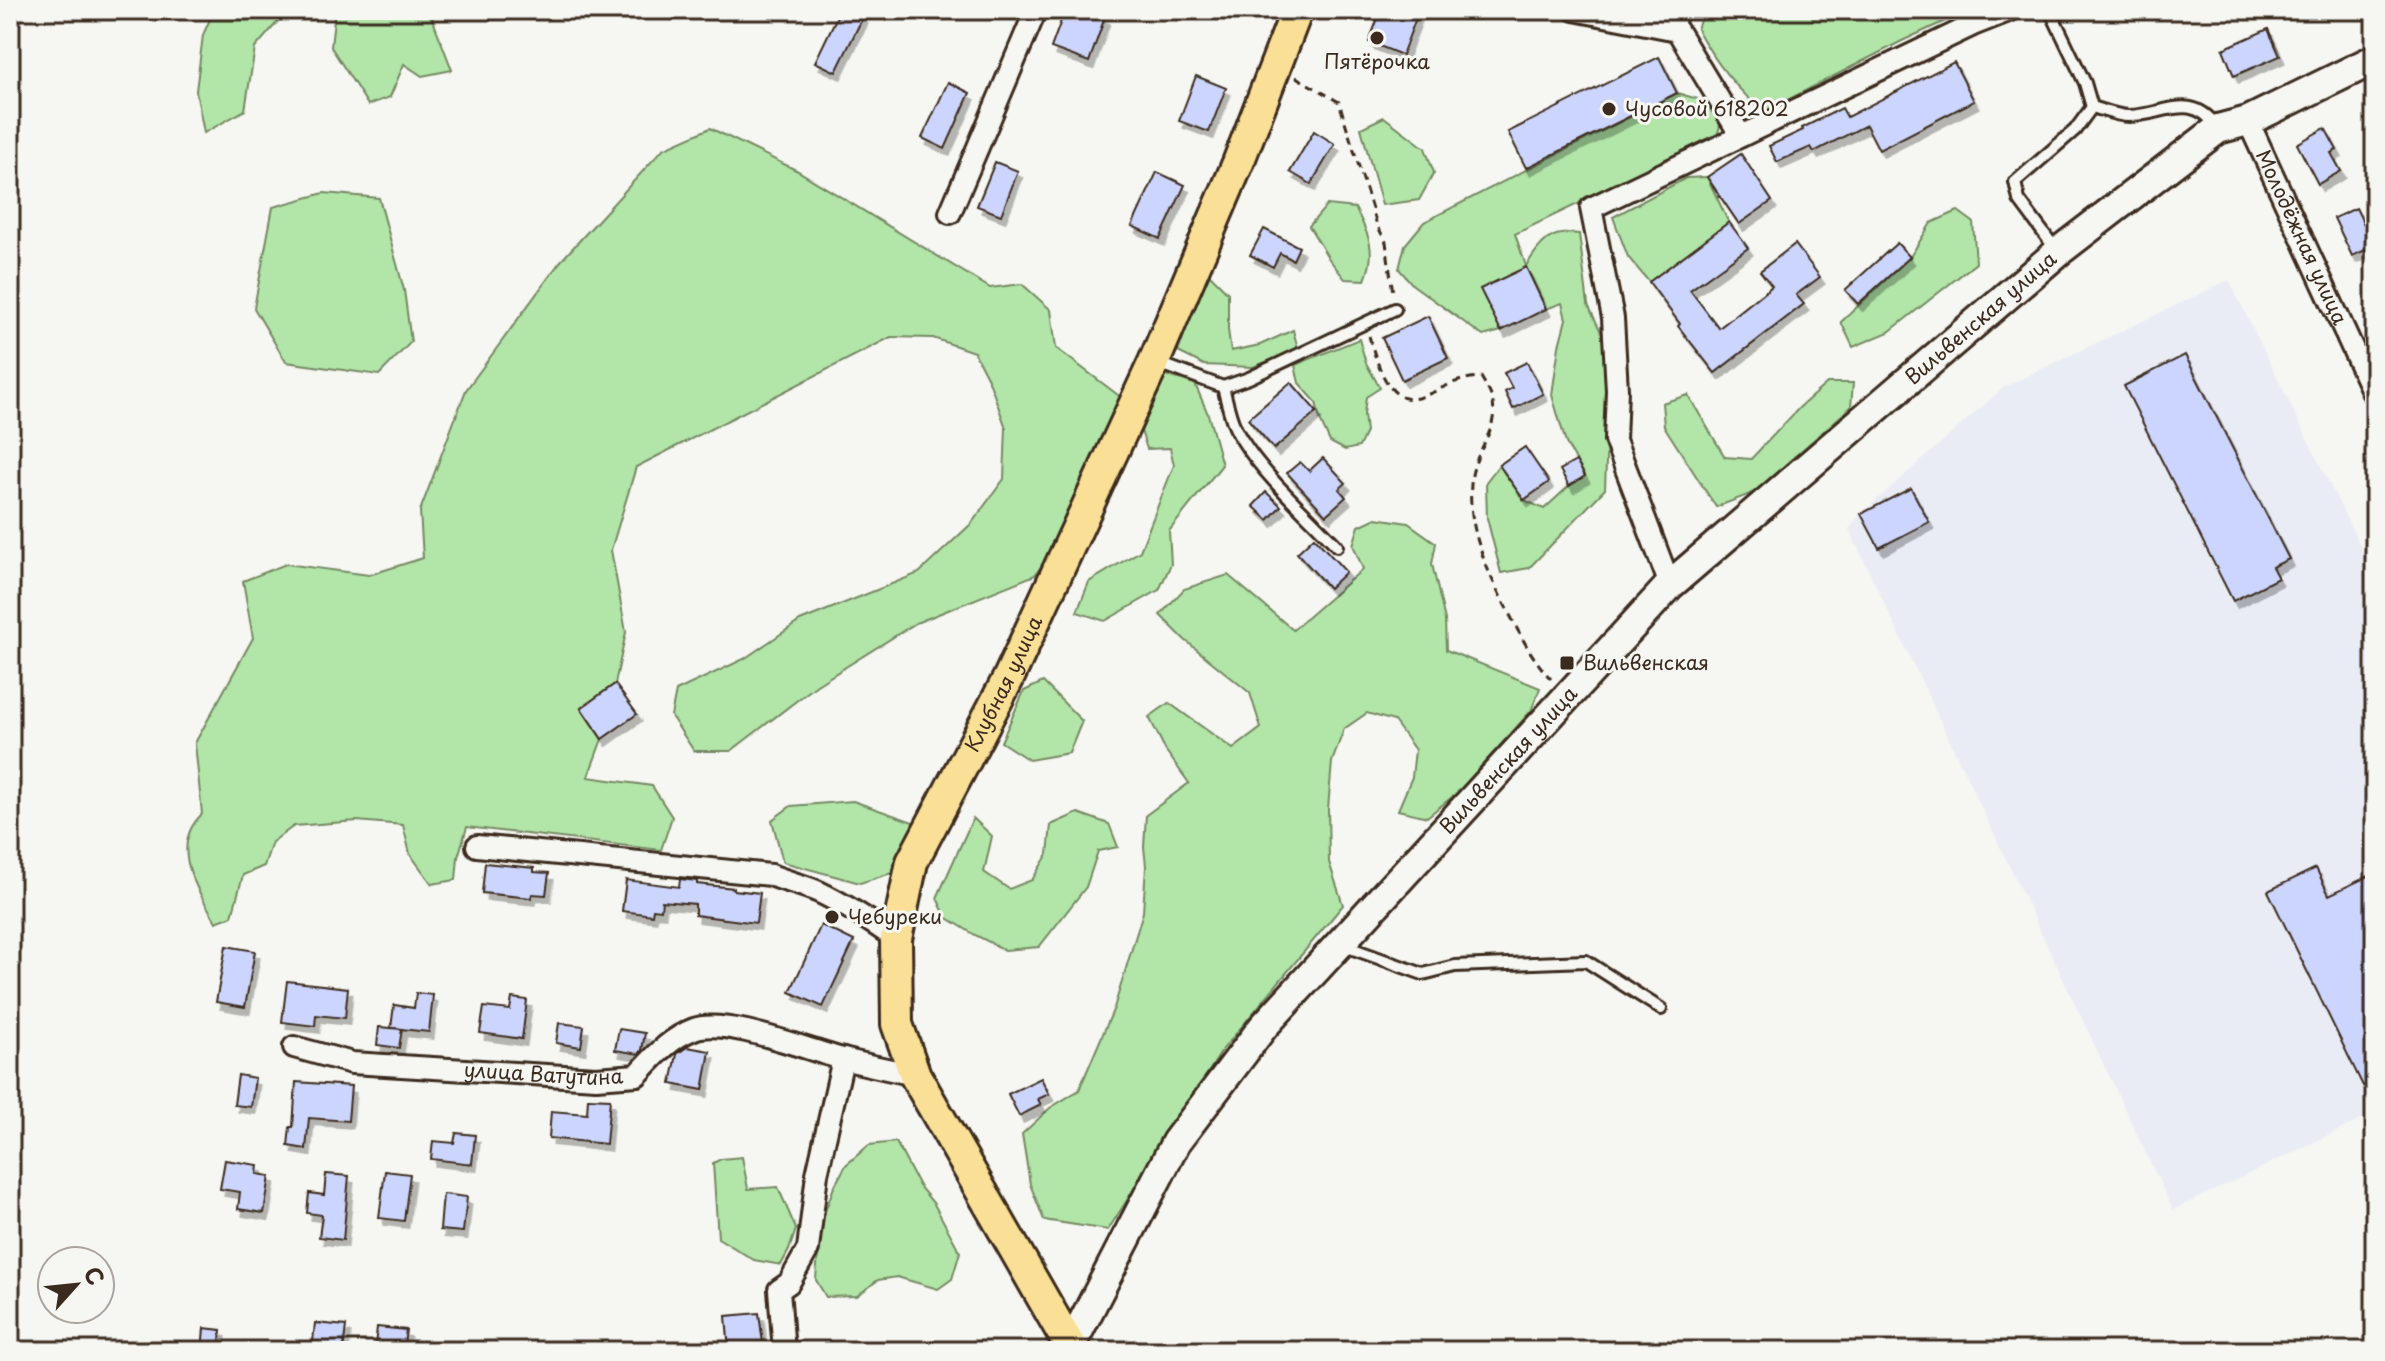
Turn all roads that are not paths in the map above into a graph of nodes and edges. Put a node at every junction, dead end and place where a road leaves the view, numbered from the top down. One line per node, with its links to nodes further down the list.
1 (1036, 10): 12 (street)
2 (1297, 10): 15 (main road, Клубная улица)
3 (1574, 10): 6 (street)
4 (2011, 10): 11 (street)
5 (2050, 10): 8 (lane)
6 (1680, 20): 11 (street)
7 (2375, 59): 9 (street, Вильвенская улица)
8 (2092, 107): 10 (lane); 13 (lane)
9 (2248, 121): 10 (street, Вильвенская улица); 17 (street, Молодёжная улица)
10 (2218, 129): 13 (street, Вильвенская улица)
11 (1741, 136): 19 (street)
12 (950, 213)
13 (2058, 252): 19 (street, Вильвенская улица)
14 (1395, 309): 16 (lane)
15 (1154, 362): 16 (lane); 21 (main road, Клубная улица)
16 (1223, 387): 18 (lane)
17 (2375, 397)
18 (1337, 546)
19 (1670, 585): 22 (street, Вильвенская улица)
20 (477, 846): 21 (street)
21 (896, 939): 26 (main road, Клубная улица)
22 (1340, 944): 23 (lane); 27 (street, Вильвенская улица)
23 (1661, 1009)
24 (294, 1047): 25 (street, улица Ватутина)
25 (843, 1059): 26 (street, улица Ватутина); 28 (street)
26 (915, 1075): 27 (main road, Клубная улица)
27 (1070, 1349)
28 (784, 1351)

